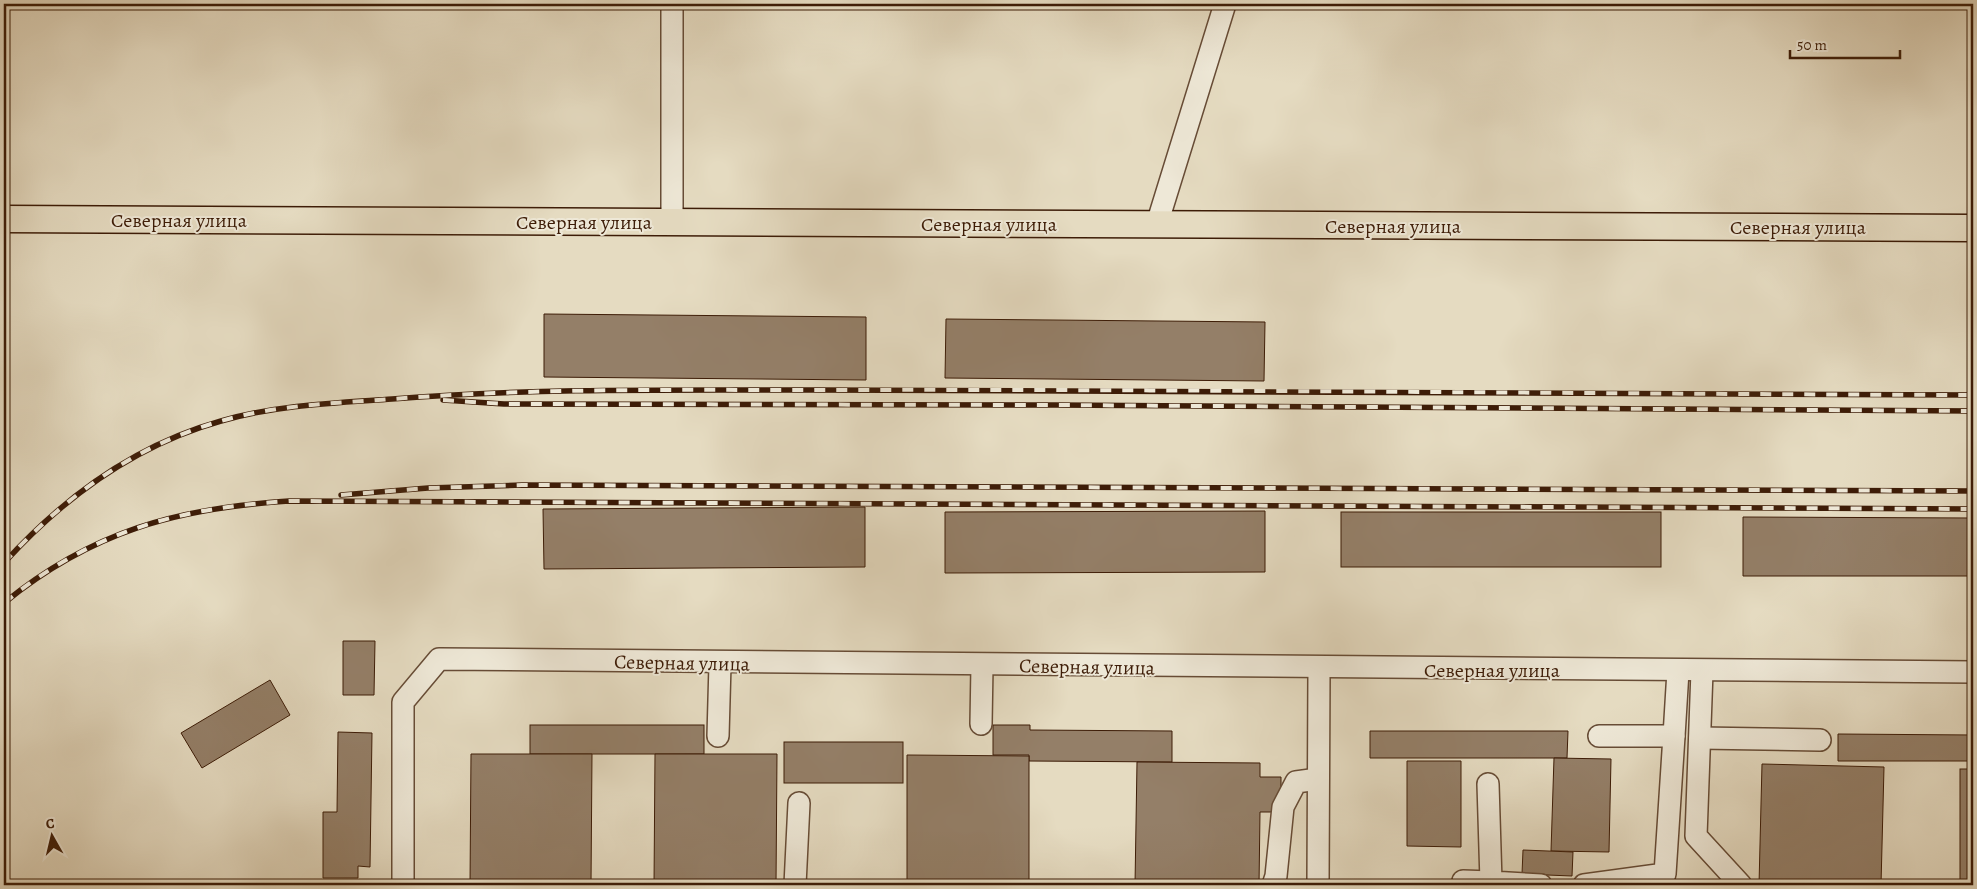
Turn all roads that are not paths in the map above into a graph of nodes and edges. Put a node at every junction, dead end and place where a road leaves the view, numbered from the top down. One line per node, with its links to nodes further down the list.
1 (672, 4): 4 (street)
2 (1225, 4): 5 (street)
3 (4, 219): 4 (main road, Северная улица)
4 (672, 222): 5 (main road, Северная улица)
5 (1157, 224): 6 (main road, Северная улица)
6 (1973, 228)
7 (720, 664): 8 (street, Северная улица); 14 (street); 23 (street, Северная улица)
8 (982, 666): 9 (street, Северная улица); 13 (street)
9 (1319, 670): 10 (street, Северная улица); 19 (street)
10 (1678, 671): 11 (street, Северная улица); 16 (street)
11 (1702, 671): 12 (street, Северная улица); 17 (street)
12 (1973, 672)
13 (981, 724)
14 (718, 736)
15 (1599, 736): 16 (street)
16 (1674, 736): 29 (street)
17 (1700, 738): 18 (street); 30 (street)
18 (1820, 740)
19 (1318, 779): 25 (street); 26 (street)
20 (1488, 784): 22 (street)
21 (799, 803): 24 (street)
22 (1491, 882): 27 (street); 28 (street)
23 (403, 885)
24 (795, 885)
25 (1273, 885)
26 (1318, 885)
27 (1463, 885)
28 (1542, 885)
29 (1584, 885)
30 (1741, 885)

